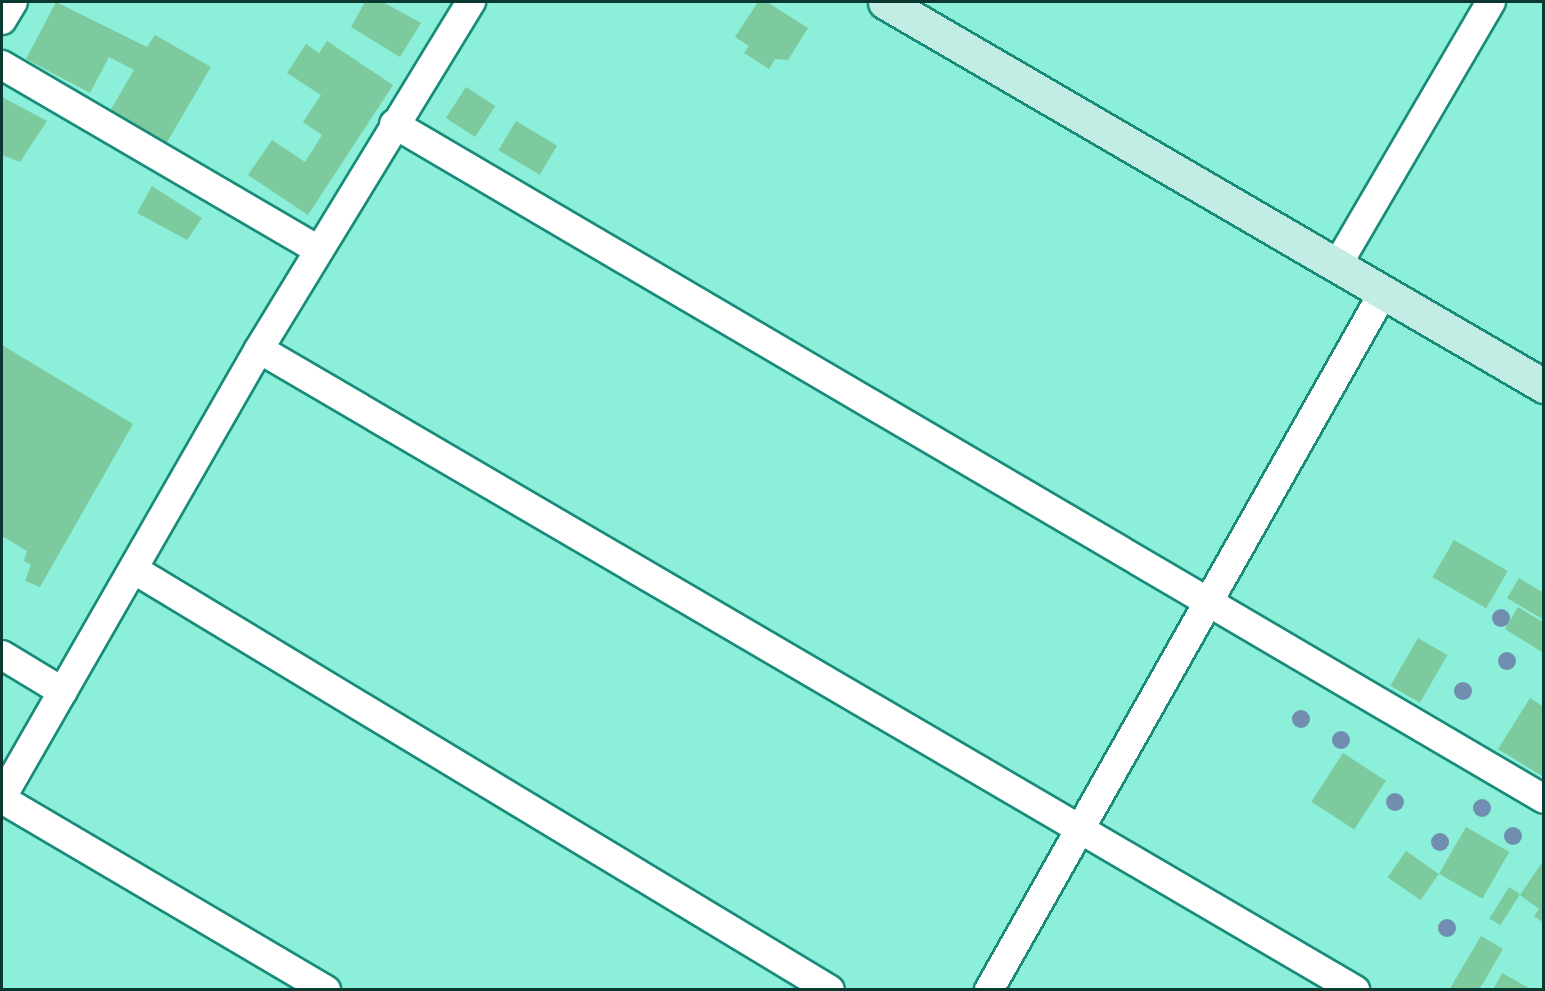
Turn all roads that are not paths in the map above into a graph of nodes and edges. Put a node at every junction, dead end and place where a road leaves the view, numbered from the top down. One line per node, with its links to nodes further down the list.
1 (13, 2): 5 (street)
2 (471, 2): 7 (street)
3 (885, 2): 9 (street)
4 (1491, 2): 9 (street)
5 (2, 20)
6 (2, 65): 8 (street)
7 (394, 124): 8 (street); 14 (street)
8 (318, 250): 11 (street)
9 (1336, 267): 10 (street)
10 (1383, 293): 12 (street); 14 (street)
11 (258, 349): 13 (street); 19 (street)
12 (1544, 386)
13 (133, 569): 16 (street); 21 (street)
14 (1210, 605): 18 (street); 19 (street)
15 (2, 655): 16 (street)
16 (63, 692): 17 (street)
17 (2, 798): 20 (street)
18 (1544, 799)
19 (1081, 827): 22 (street); 23 (street)
20 (326, 990)
21 (830, 990)
22 (989, 990)
23 (1355, 990)

